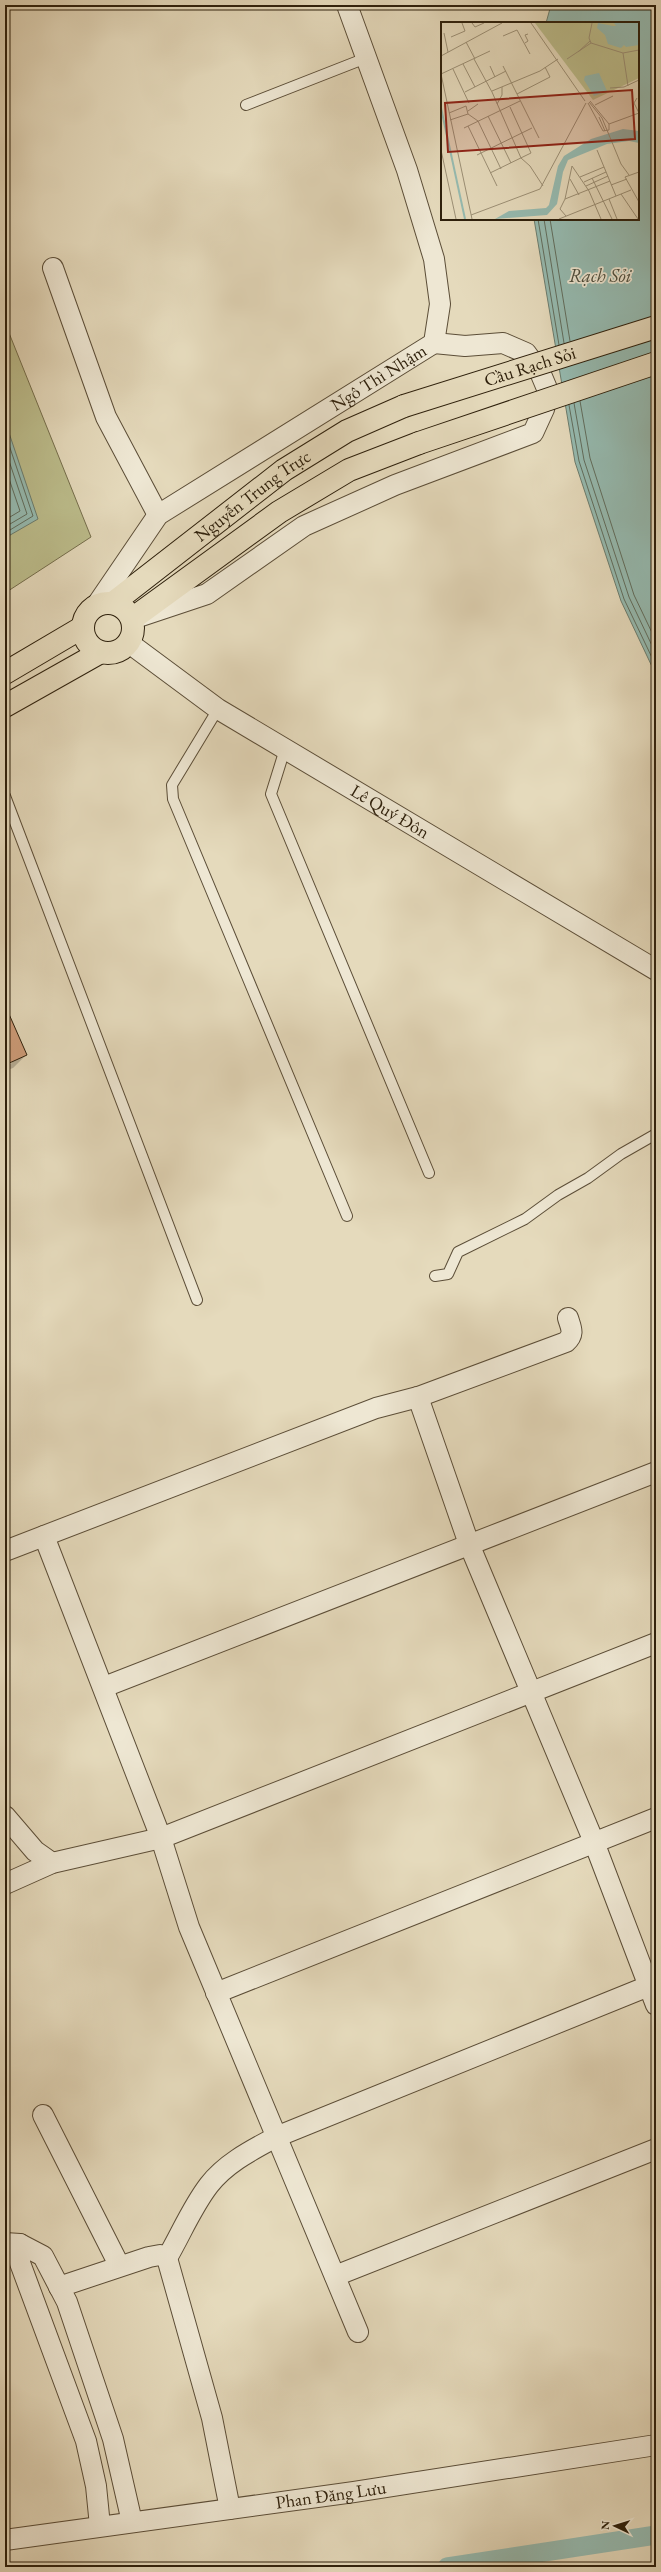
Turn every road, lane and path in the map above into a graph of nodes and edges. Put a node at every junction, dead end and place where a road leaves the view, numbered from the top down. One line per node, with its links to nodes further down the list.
1 (347, 5): 2 (street, Ngô Thì Nhậm)
2 (366, 58): 3 (lane); 6 (street, Ngô Thì Nhậm)
3 (246, 105)
4 (53, 268): 10 (street)
5 (656, 327): 8 (main road, Cầu Rạch Sỏi, bridge)
6 (434, 342): 10 (street, Ngô Thì Nhậm); 12 (street)
7 (656, 363): 9 (main road, Cầu Rạch Sỏi, bridge)
8 (404, 406): 11 (main road, Nguyễn Trung Trực)
9 (419, 443): 12 (main road, Nguyễn Trung Trực)
10 (158, 515): 11 (street, Ngô Thì Nhậm)
11 (104, 604): 12 (main road); 13 (main road)
12 (132, 619): 14 (main road)
13 (83, 626): 15 (main road); 16 (main road)
14 (129, 644): 15 (main road); 18 (street, Lê Quý Đôn)
15 (99, 653): 17 (main road)
16 (5, 673)
17 (5, 706)
18 (218, 709): 19 (street, Lê Quý Đôn); 24 (lane)
19 (285, 749): 21 (street, Lê Quý Đôn); 23 (lane)
20 (5, 796): 26 (lane)
21 (656, 970)
22 (656, 1134): 25 (lane)
23 (429, 1173)
24 (347, 1216)
25 (435, 1276)
26 (197, 1300)
27 (568, 1318): 28 (street)
28 (418, 1397): 30 (street); 31 (street)
29 (656, 1472): 31 (street)
30 (44, 1536): 32 (street); 34 (street)
31 (469, 1544): 34 (street); 35 (street)
32 (5, 1551)
33 (656, 1643): 35 (street)
34 (104, 1688): 38 (street)
35 (530, 1693): 38 (street); 39 (street)
36 (5, 1816): 40 (street)
37 (656, 1818): 39 (street)
38 (161, 1838): 40 (street); 43 (street)
39 (594, 1842): 42 (street); 43 (street)
40 (52, 1863): 41 (street)
41 (5, 1884)
42 (652, 1985): 44 (street); 46 (street)
43 (216, 1994): 46 (street)
44 (656, 2005)
45 (43, 2115): 50 (street)
46 (276, 2137): 49 (street); 51 (street)
47 (656, 2149): 51 (street)
48 (12, 2244): 52 (street); 57 (street)
49 (167, 2258): 50 (street); 55 (street)
50 (119, 2265): 52 (street)
51 (335, 2276): 53 (street)
52 (59, 2287): 56 (street)
53 (358, 2332)
54 (656, 2445): 55 (street, Phan Đăng Lưu)
55 (230, 2509): 56 (street, Phan Đăng Lưu)
56 (132, 2522): 57 (street, Phan Đăng Lưu)
57 (100, 2526): 58 (street, Phan Đăng Lưu)
58 (5, 2540)

